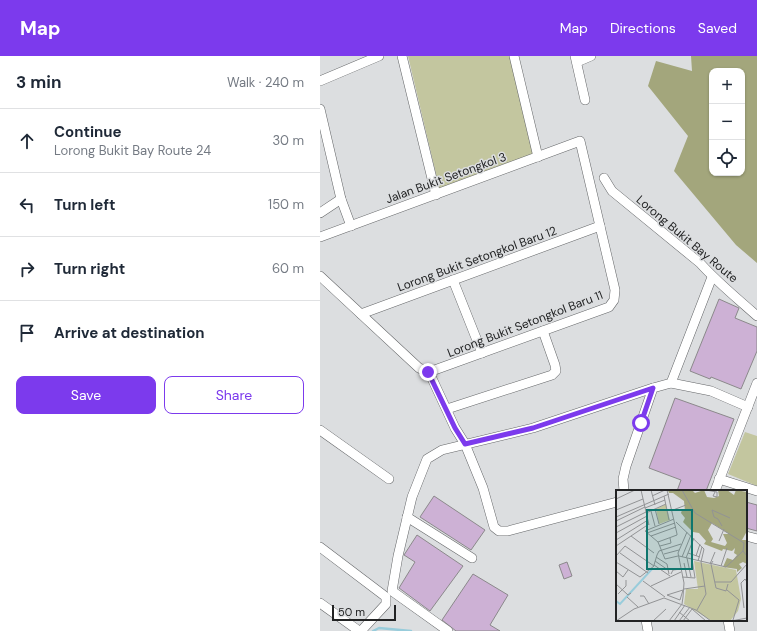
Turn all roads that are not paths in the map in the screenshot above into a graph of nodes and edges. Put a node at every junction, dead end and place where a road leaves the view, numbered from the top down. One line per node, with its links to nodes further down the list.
1 (379, 56): 6 (street)
2 (402, 56): 12 (street)
3 (514, 56): 10 (street)
4 (591, 56): 5 (street)
5 (576, 59): 7 (street)
6 (320, 81)
7 (585, 100)
8 (320, 109): 9 (street)
9 (321, 119): 13 (street)
10 (538, 157): 12 (street, Jalan Bukit Setongkol 3); 16 (street, Jalan Bukit Setongkol 3)
11 (604, 178): 19 (street, Lorong Bukit Bay Route)
12 (436, 195): 15 (street, Jalan Bukit Setongkol 3)
13 (341, 199): 14 (street); 15 (street)
14 (320, 213)
15 (351, 226): 17 (street, Jalan Bukit Setongkol 3)
16 (600, 226): 20 (street, Lorong Bukit Setongkol Baru 12); 23 (street, Lorong Bukit Setongkol Baru 11)
17 (320, 237)
18 (320, 276): 21 (street)
19 (712, 277): 22 (street, Lorong Bukit Bay Route); 26 (street)
20 (454, 280): 21 (street, Lorong Bukit Setongkol Baru 12); 24 (street)
21 (361, 314): 25 (street)
22 (757, 316)
23 (543, 331): 24 (street, Lorong Bukit Setongkol Baru 11); 30 (street)
24 (482, 353): 25 (street, Lorong Bukit Setongkol Baru 11)
25 (428, 372): 30 (street)
26 (671, 383): 28 (street); 29 (street)
27 (757, 383): 29 (street)
28 (653, 388): 32 (street); 35 (street)
29 (748, 407): 34 (street)
30 (447, 409): 32 (street)
31 (320, 430): 33 (street)
32 (465, 444): 38 (street); 39 (street)
33 (389, 479)
34 (719, 479): 36 (street); 37 (street)
35 (624, 490)
36 (715, 490)
37 (757, 491)
38 (616, 502)
39 (407, 517): 43 (street); 48 (street)
40 (747, 536): 41 (street)
41 (757, 539)
42 (320, 547): 47 (street)
43 (472, 558)
44 (320, 603): 47 (street)
45 (646, 621): 49 (street)
46 (728, 621): 50 (street)
47 (360, 631)
48 (448, 631)
49 (648, 631)
50 (730, 631)

